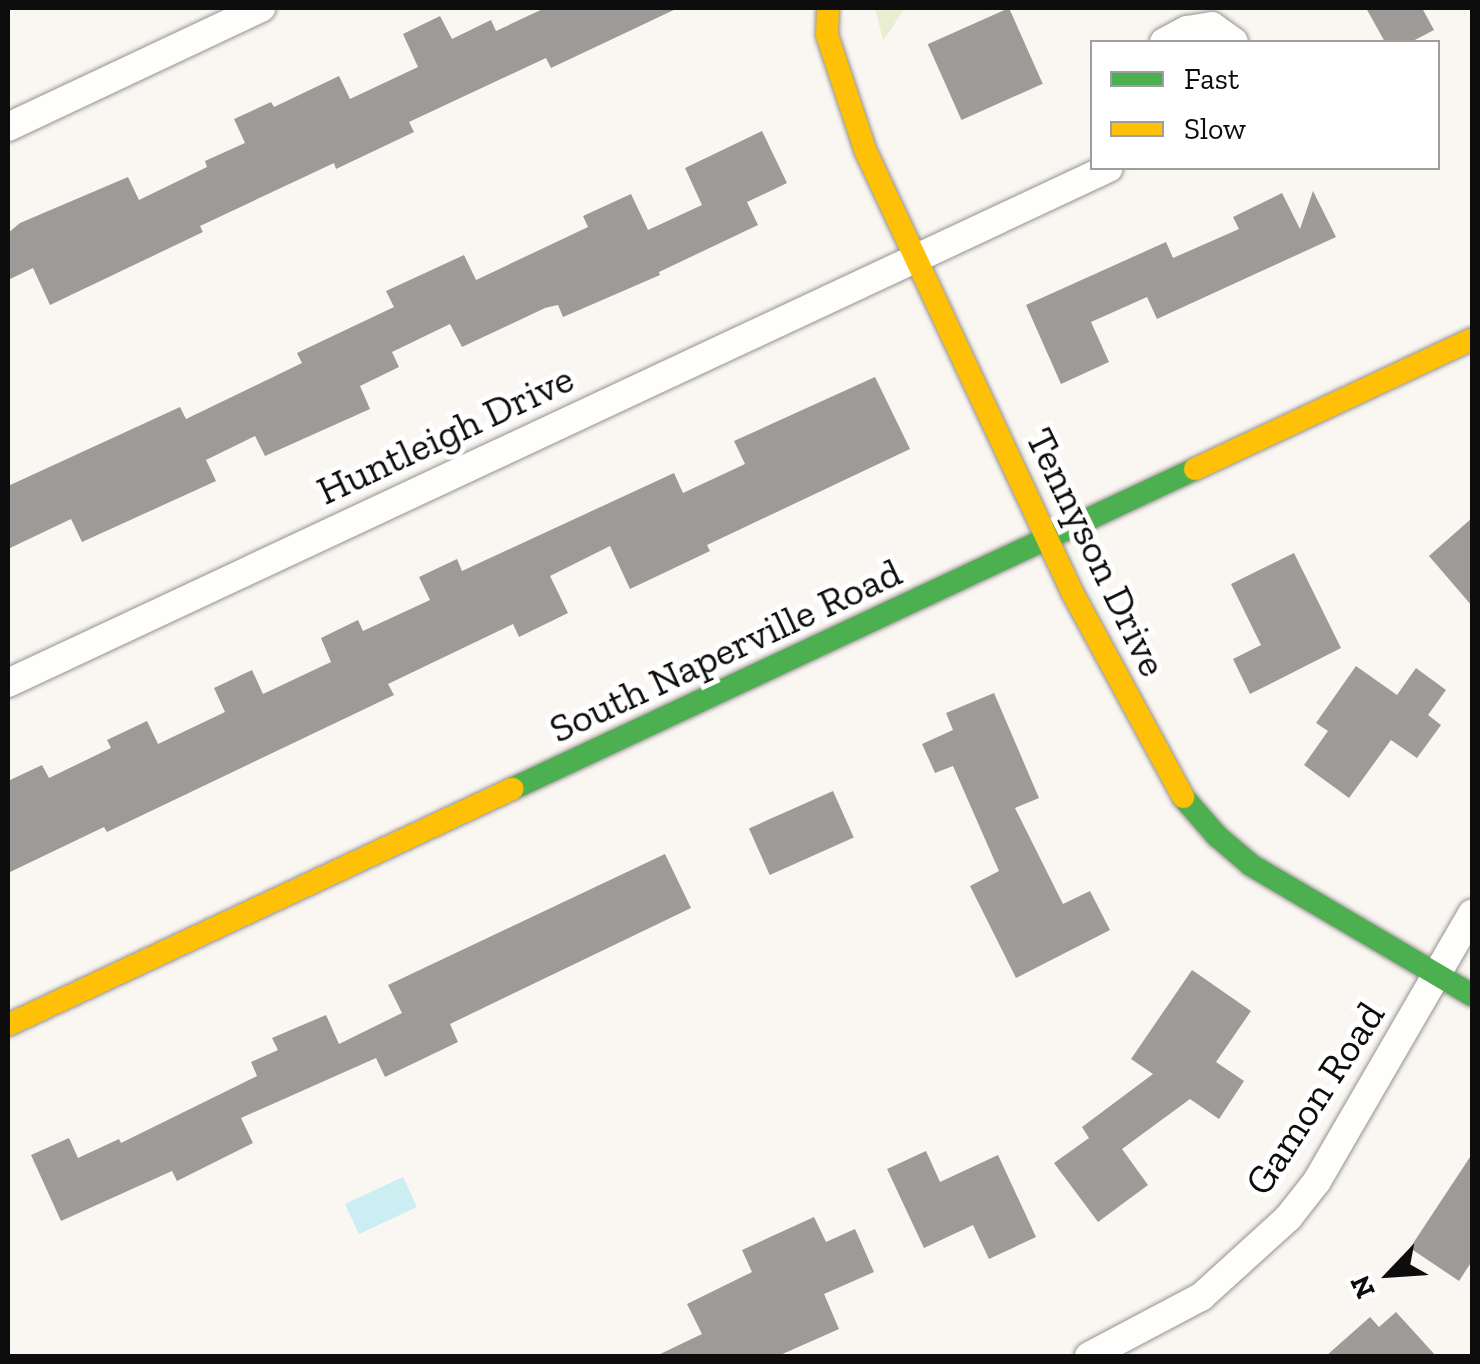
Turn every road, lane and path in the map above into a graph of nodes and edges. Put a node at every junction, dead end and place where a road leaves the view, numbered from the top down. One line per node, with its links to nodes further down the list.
1 (261, 8): 5 (street)
2 (828, 8): 7 (main road, Tennyson Drive)
3 (1168, 40): 4 (street)
4 (1231, 40)
5 (8, 127)
6 (1105, 170): 7 (street, Huntleigh Drive)
7 (916, 258): 9 (main road, Tennyson Drive); 10 (street, Huntleigh Drive)
8 (1472, 338): 9 (main road, South Naperville Road)
9 (1047, 540): 12 (main road, Tennyson Drive); 14 (main road, South Naperville Road)
10 (8, 683)
11 (1472, 914): 12 (street, Gamon Road)
12 (1439, 975): 13 (main road, Tennyson Drive); 15 (street, Gamon Road)
13 (1472, 995)
14 (8, 1025)
15 (1090, 1356)

